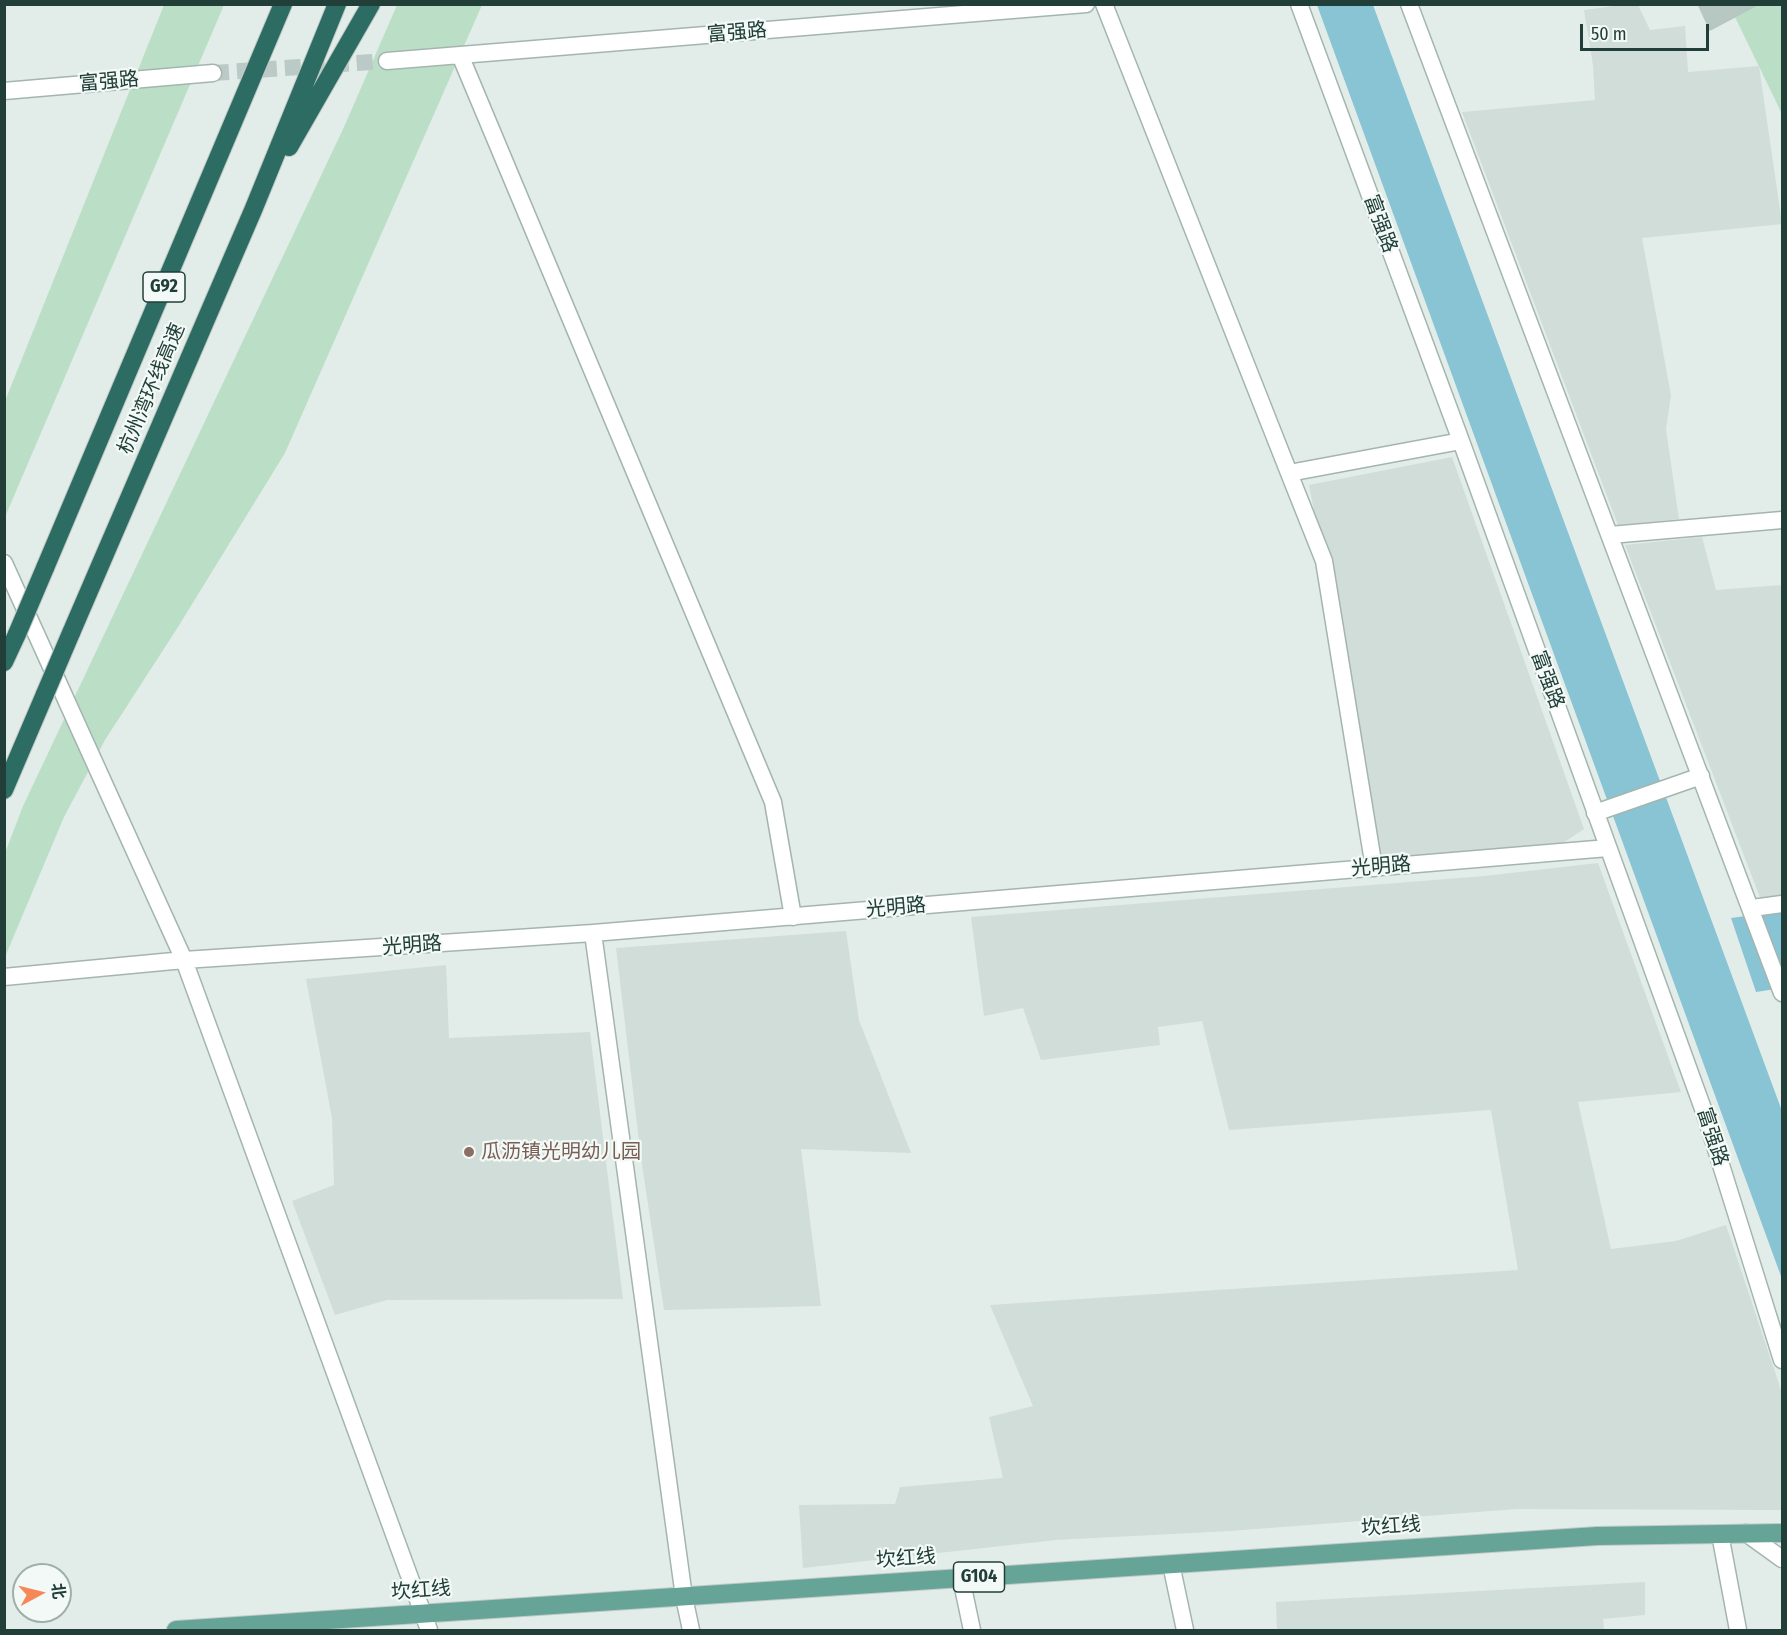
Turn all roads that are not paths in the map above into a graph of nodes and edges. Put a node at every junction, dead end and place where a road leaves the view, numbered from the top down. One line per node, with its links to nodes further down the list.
1 (283, 4): 18 (highway, 杭州湾环线高速 / G92, bridge)
2 (337, 4): 12 (highway, 杭州湾环线高速 / G92)
3 (371, 4): 12 (highway)
4 (1086, 4): 8 (street, 富强路)
5 (1104, 4): 14 (street)
6 (1299, 4): 13 (street, 富强路)
7 (1409, 4): 16 (street)
8 (460, 56): 9 (street, 富强路); 26 (street)
9 (387, 61)
10 (213, 73): 11 (street, 富强路)
11 (4, 91)
12 (254, 208): 20 (highway, 杭州湾环线高速 / G92, bridge)
13 (1461, 441): 14 (street); 21 (street, 富强路)
14 (1289, 473): 23 (street)
15 (1782, 520): 16 (street)
16 (1610, 535): 19 (street)
17 (6, 578): 28 (street)
18 (4, 662)
19 (1701, 776): 21 (street); 25 (street)
20 (4, 790)
21 (1600, 811): 22 (street, 富强路)
22 (1608, 848): 23 (street, 光明路); 31 (street, 富强路)
23 (1374, 868): 26 (street, 光明路)
24 (1782, 904): 25 (street)
25 (1752, 910): 30 (street)
26 (793, 917): 27 (street, 光明路)
27 (593, 933): 28 (street, 光明路); 38 (street)
28 (184, 960): 29 (street, 光明路); 39 (street)
29 (4, 977)
30 (1782, 992)
31 (1782, 1360)
32 (1746, 1533): 33 (main road, 坎红线 / G104); 34 (main road, 坎红线 / G104); 35 (street)
33 (1782, 1533)
34 (1720, 1534): 36 (main road, 坎红线 / G104); 44 (street)
35 (1782, 1559)
36 (1171, 1564): 37 (main road, 坎红线 / G104); 43 (street)
37 (961, 1578): 38 (main road, 坎红线 / G104); 42 (street)
38 (684, 1597): 39 (main road, 坎红线 / G104); 41 (street)
39 (426, 1622): 40 (main road, 坎红线 / G104)
40 (176, 1630)
41 (691, 1630)
42 (972, 1630)
43 (1185, 1630)
44 (1738, 1630)

